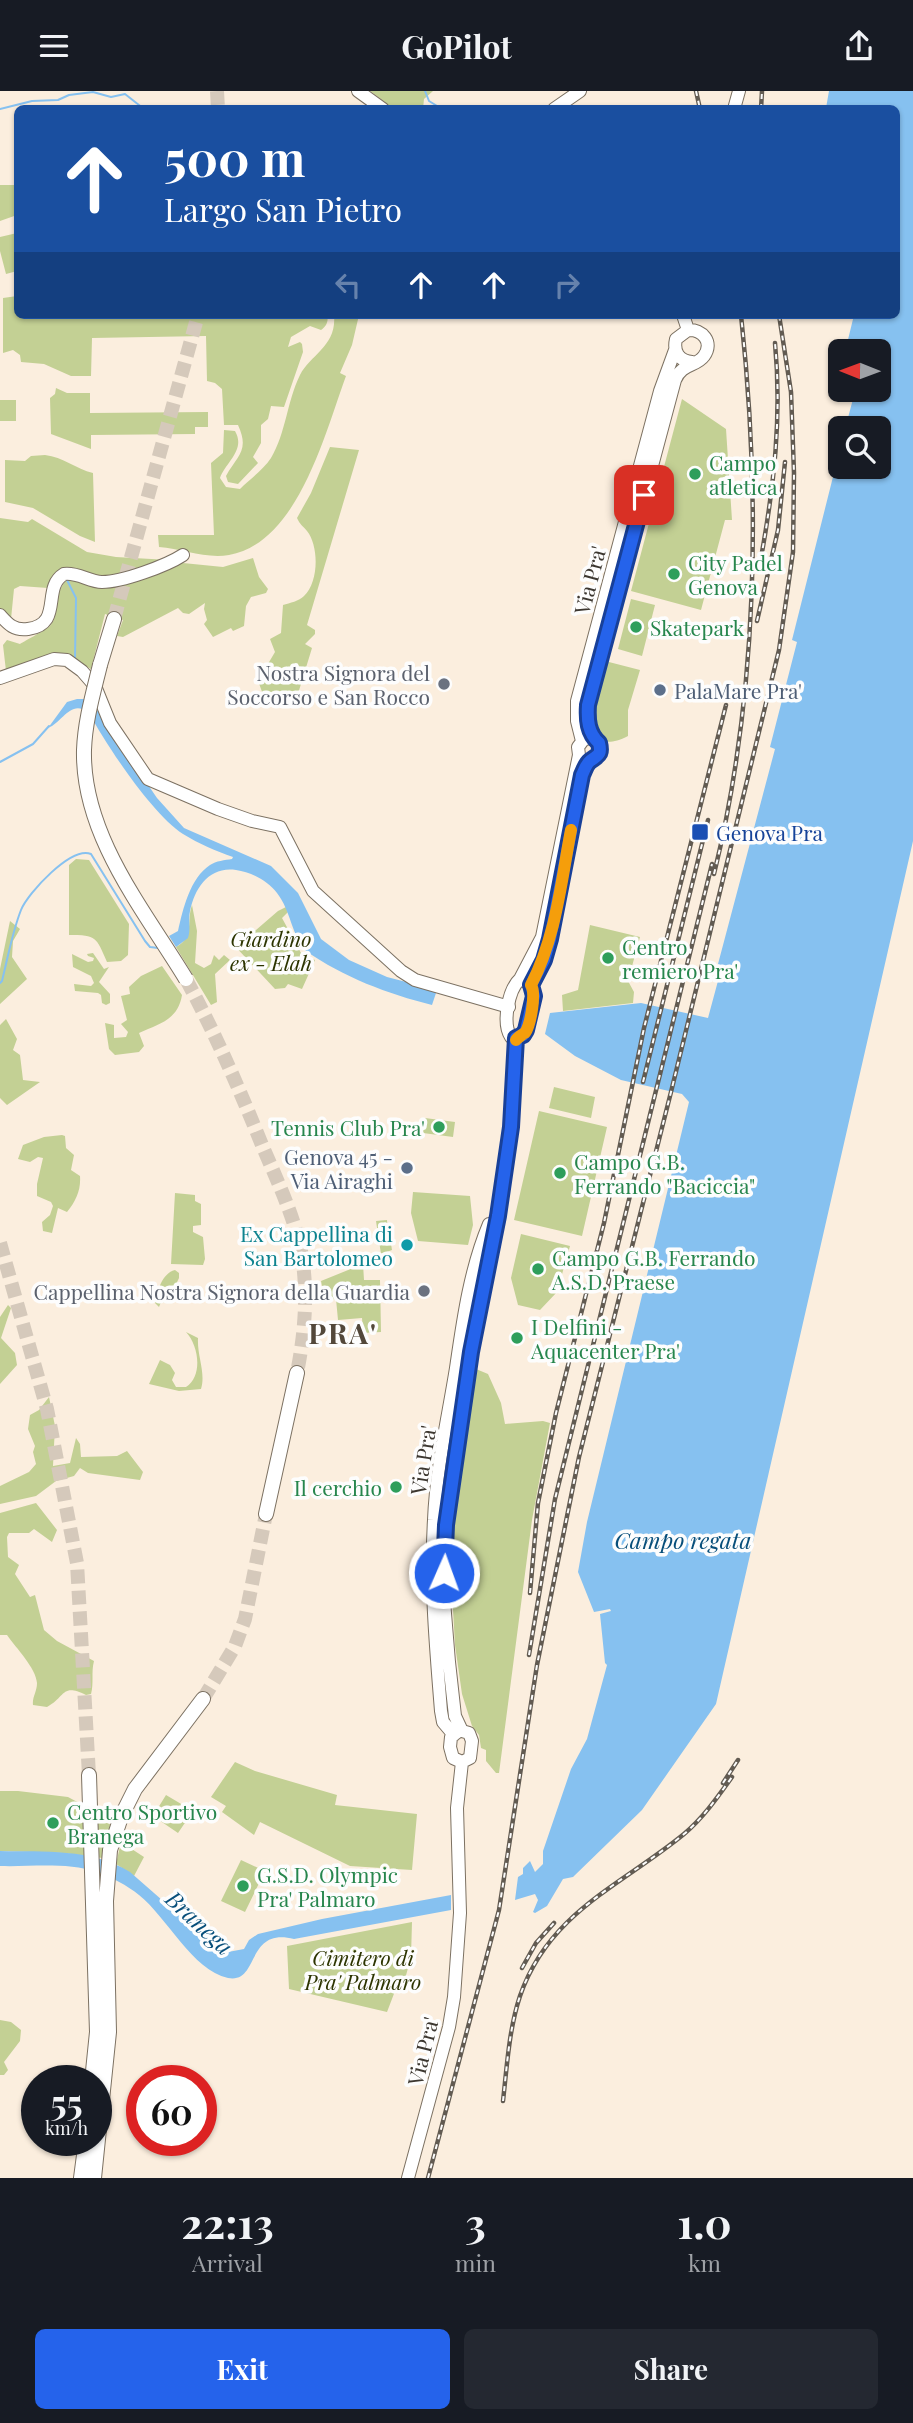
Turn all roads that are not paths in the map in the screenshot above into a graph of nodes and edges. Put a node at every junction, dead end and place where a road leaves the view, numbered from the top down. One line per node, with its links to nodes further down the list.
1 (358, 91): 3 (main road)
2 (580, 91): 4 (main road)
3 (377, 105)
4 (560, 105)
5 (684, 319): 6 (main road)
6 (688, 330): 7 (main road); 8 (main road)
7 (675, 350): 8 (main road); 13 (main road, Via Pra')
8 (692, 362): 13 (main road, Via Pra')
9 (183, 555): 10 (main road)
10 (0, 615)
11 (114, 619): 15 (highway, bridge)
12 (0, 678): 17 (main road)
13 (587, 739): 14 (main road); 14 (main road)
14 (585, 758): 16 (main road)
15 (186, 979)
16 (525, 982): 17 (main road); 18 (main road)
17 (509, 1007): 18 (main road)
18 (516, 1038): 19 (main road, Via Pra')
19 (484, 1249): 23 (main road, Via Pra'); 23 (main road, Via Pra')
20 (297, 1373): 21 (highway)
21 (266, 1514)
22 (203, 1699): 26 (highway)
23 (458, 1733): 24 (main road); 24 (main road)
24 (462, 1762): 31 (main road, Via Pra')
25 (89, 1775): 26 (highway)
26 (102, 1985): 27 (highway); 30 (highway)
27 (94, 2065)
28 (84, 2156): 29 (highway)
29 (81, 2178)
30 (94, 2178)
31 (408, 2178)

